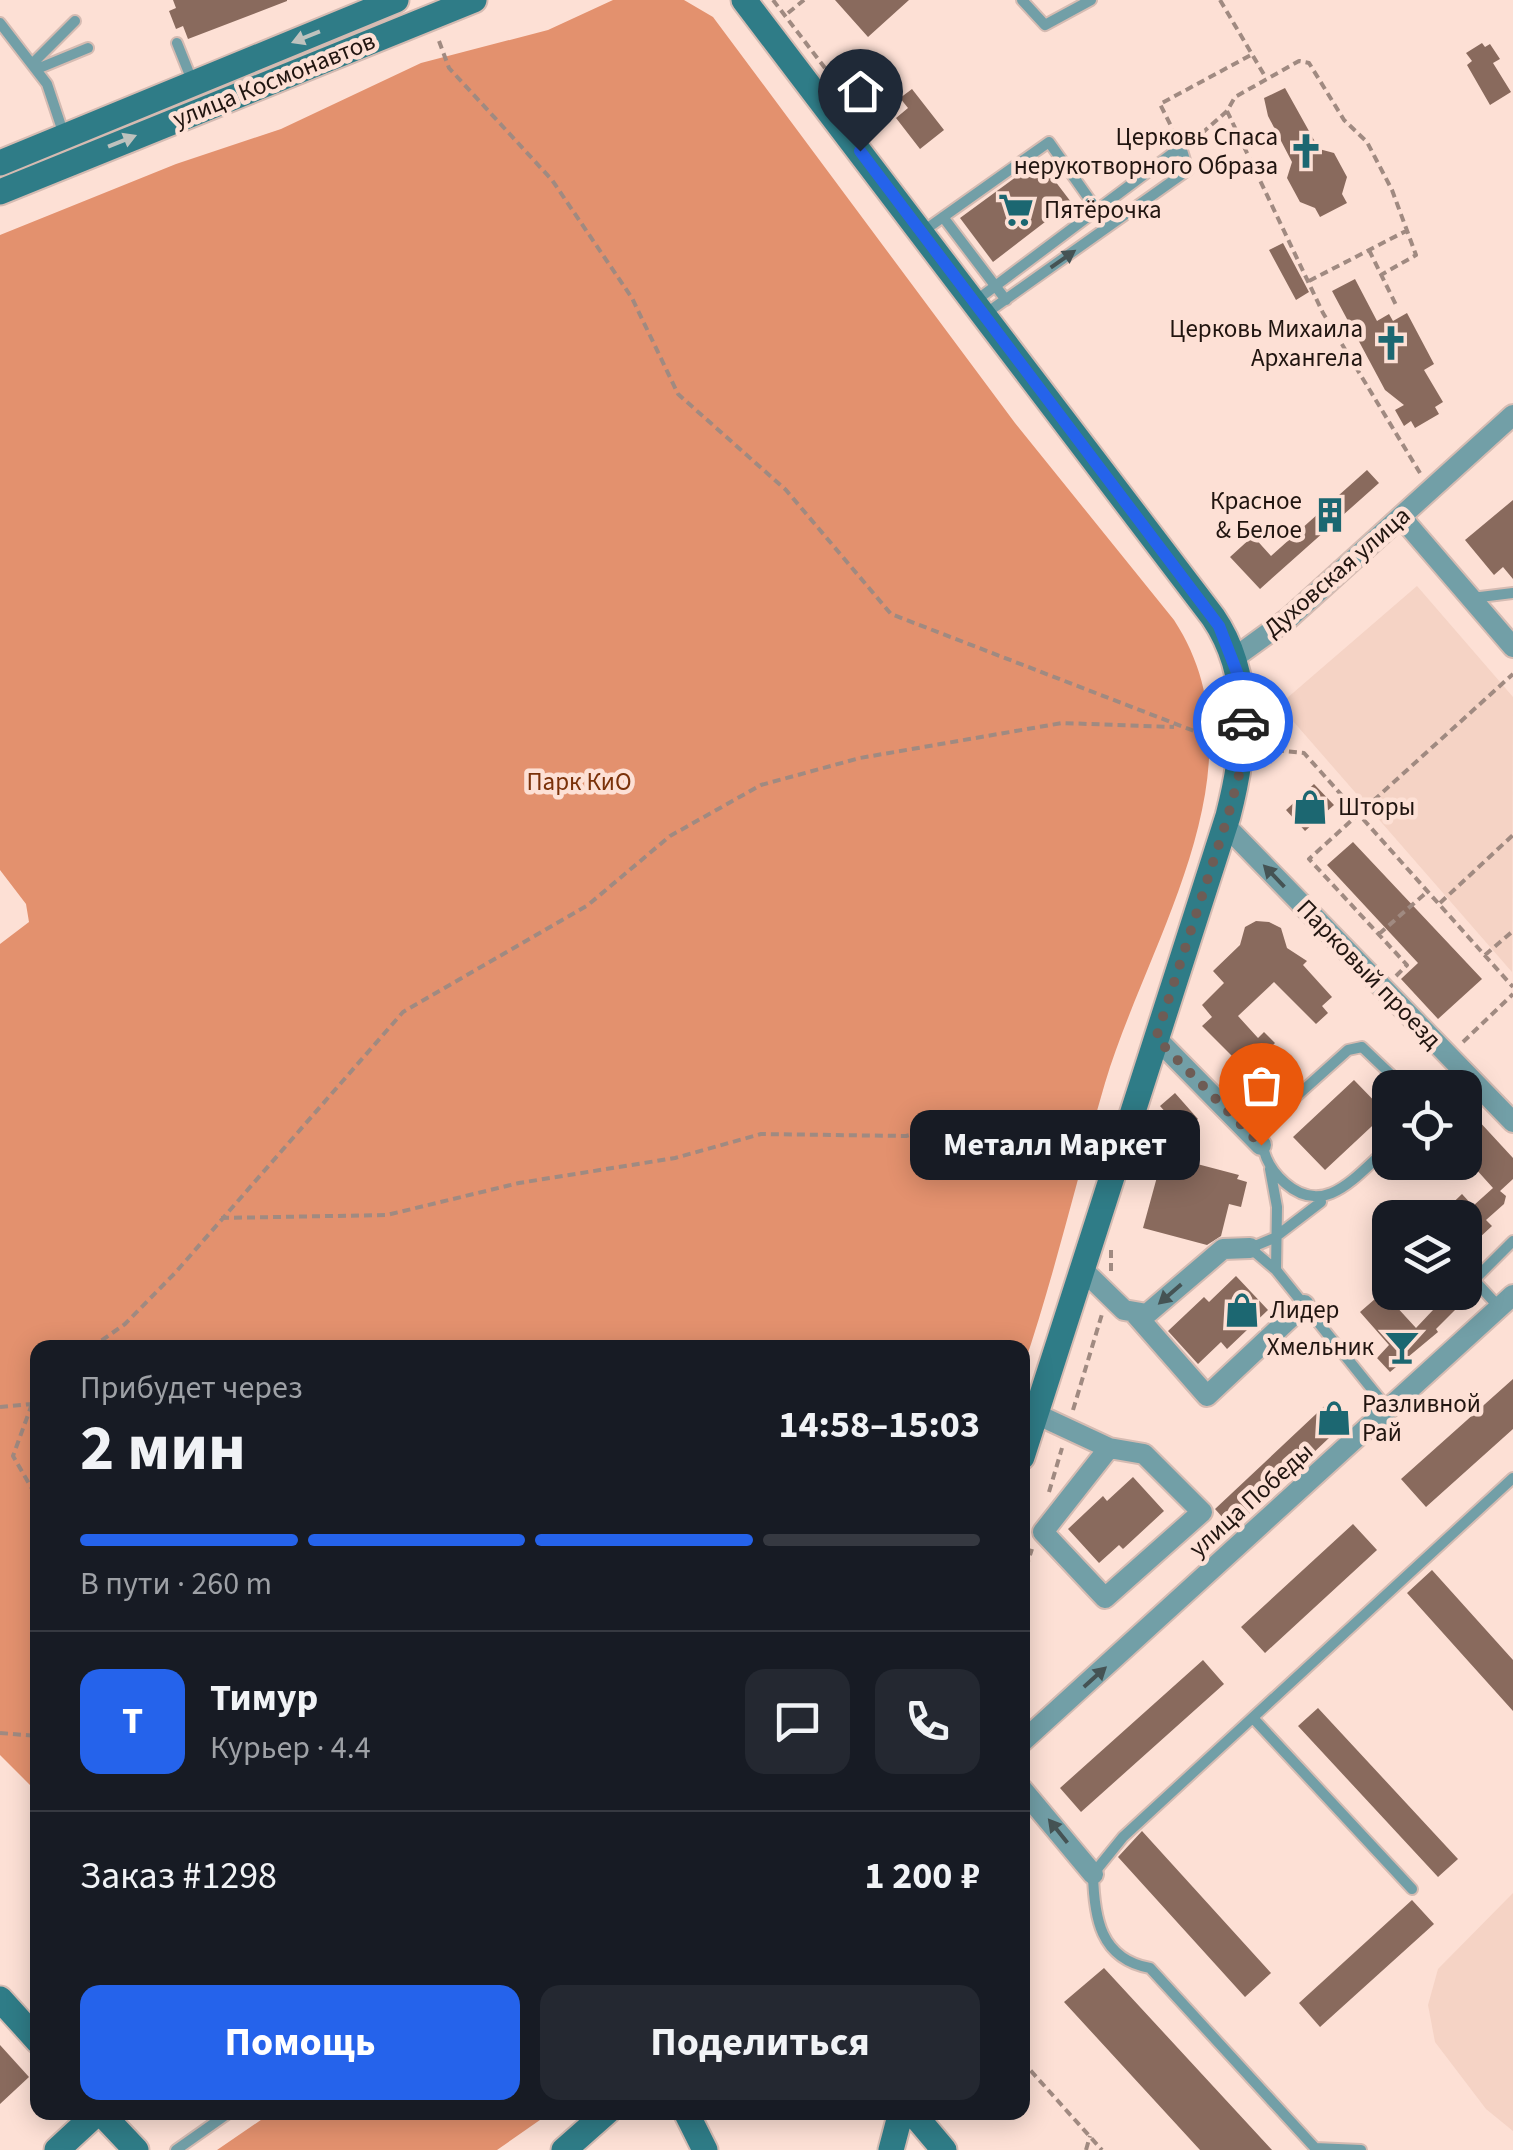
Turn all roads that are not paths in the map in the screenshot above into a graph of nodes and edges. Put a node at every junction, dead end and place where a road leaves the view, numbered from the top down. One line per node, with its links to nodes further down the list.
1 (396, 0): 11 (street, улица Космонавтов, one-way to 11)
2 (474, 0): 12 (street, улица Космонавтов, one-way to 2)
3 (744, 0): 17 (street, Духовская улица)
4 (1022, 0): 5 (lane)
5 (1091, 0)
6 (75, 22): 10 (lane)
7 (0, 24): 10 (lane)
8 (177, 43): 11 (lane)
9 (88, 48): 10 (lane)
10 (35, 66): 12 (lane)
11 (193, 83): 12 (street, улица Космонавтов)
12 (69, 148): 13 (street, улица Космонавтов); 14 (street, улица Космонавтов)
13 (0, 163)
14 (0, 192)
15 (1097, 210): 16 (lane); 18 (lane); 19 (lane, one-way to 15)
16 (943, 217): 17 (lane); 18 (lane)
17 (921, 232): 20 (street, Духовская улица)
18 (995, 286): 19 (lane); 20 (lane)
19 (1006, 300): 20 (lane)
20 (979, 308): 26 (street, Духовская улица)
21 (1513, 415): 22 (street, Духовская улица)
22 (1402, 518): 24 (street); 26 (street, Духовская улица)
23 (1513, 594): 24 (lane)
24 (1472, 598): 25 (street)
25 (1513, 647)
26 (1234, 658): 27 (street)
27 (1225, 825): 28 (street); 30 (street, Парковый проезд, one-way to 27)
28 (1156, 1038): 31 (street); 38 (street)
29 (1387, 1070): 31 (lane)
30 (1513, 1122)
31 (1261, 1145): 33 (lane)
32 (1372, 1161): 34 (lane)
33 (1270, 1168): 34 (lane); 35 (lane)
34 (1330, 1196): 35 (lane)
35 (1274, 1238): 37 (lane); 39 (lane)
36 (1513, 1241): 40 (lane)
37 (1250, 1248): 39 (lane); 42 (street, one-way to 42)
38 (1081, 1268): 42 (street); 44 (street)
39 (1276, 1270): 41 (lane)
40 (1506, 1301): 43 (street, улица Победы)
41 (1304, 1305): 42 (street); 43 (lane)
42 (1136, 1315)
43 (1388, 1409): 49 (street, улица Победы, one-way to 43)
44 (1036, 1414): 45 (street); 46 (street)
45 (1030, 1432)
46 (1108, 1448): 46 (street)
47 (1513, 1478): 48 (lane)
48 (1253, 1718): 51 (lane); 52 (lane)
49 (1030, 1735)
50 (1030, 1798): 51 (street, one-way to 50)
51 (1093, 1874): 69 (lane)
52 (1412, 1889)
53 (0, 1999): 54 (street)
54 (30, 2033)
55 (90, 2120): 62 (street)
56 (107, 2120): 63 (street)
57 (219, 2120): 64 (lane)
58 (597, 2120): 65 (street)
59 (690, 2120): 66 (street)
60 (899, 2120): 67 (street)
61 (919, 2120): 68 (street)
62 (56, 2150)
63 (136, 2150)
64 (176, 2150)
65 (564, 2150)
66 (706, 2150)
67 (891, 2150)
68 (944, 2150)
69 (1360, 2150)

